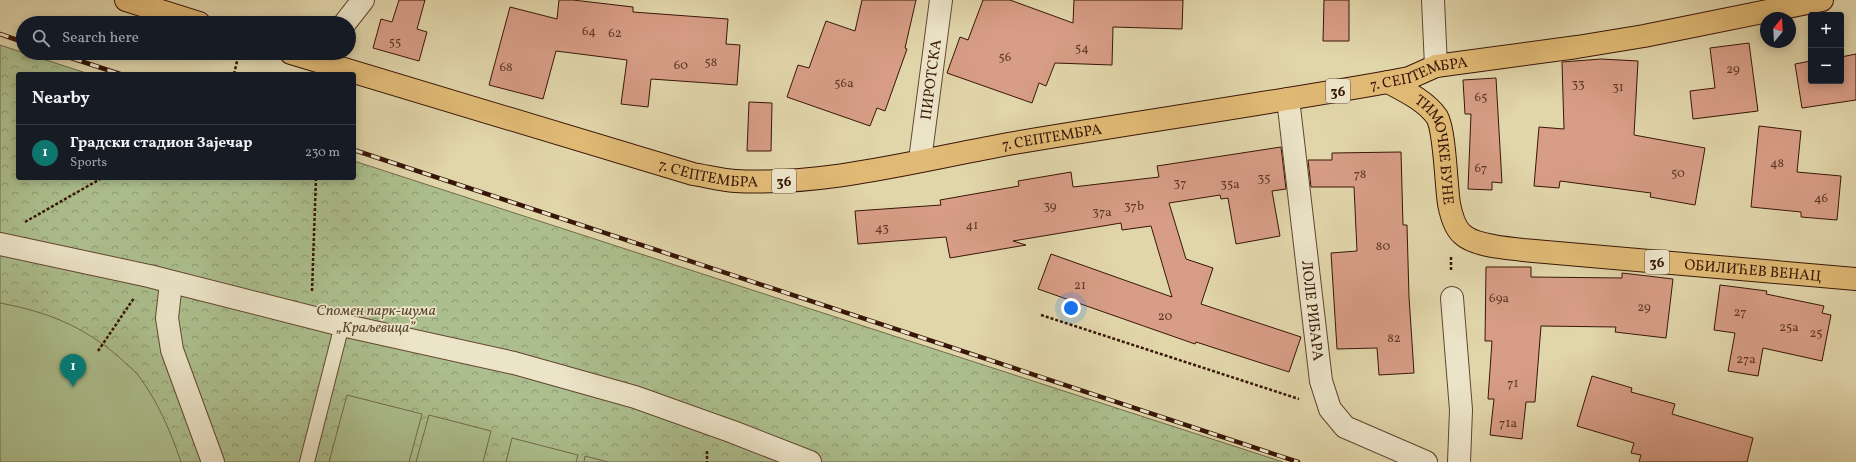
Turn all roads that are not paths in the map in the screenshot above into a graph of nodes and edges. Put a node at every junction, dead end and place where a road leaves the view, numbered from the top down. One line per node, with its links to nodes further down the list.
1 (126, 0): 6 (main road)
2 (363, 0): 7 (street)
3 (941, 0): 12 (street, ПИРОТСКА)
4 (1433, 0): 9 (street)
5 (1822, 0): 9 (main road, 7. СЕПТЕМБРА / 36)
6 (177, 16)
7 (350, 16)
8 (329, 60): 12 (main road, 7. СЕПТЕМБРА / 36)
9 (1436, 66): 10 (main road, 7. СЕПТЕМБРА / 36)
10 (1388, 82): 11 (main road, 7. СЕПТЕМБРА / 36); 13 (main road, ТИМОЧКЕ БУНЕ)
11 (1288, 99): 12 (main road, 7. СЕПТЕМБРА / 36); 22 (street, ЛОЛЕ РИБАРА)
12 (920, 160)
13 (1461, 234): 15 (main road, ОБИЛИЋЕВ ВЕНАЦ / 36)
14 (0, 244): 16 (street)
15 (1856, 279)
16 (170, 283): 18 (street); 19 (street)
17 (1452, 298): 23 (street)
18 (342, 325): 20 (lane); 21 (street)
19 (213, 462)
20 (307, 462)
21 (810, 462)
22 (1426, 462)
23 (1459, 462)

